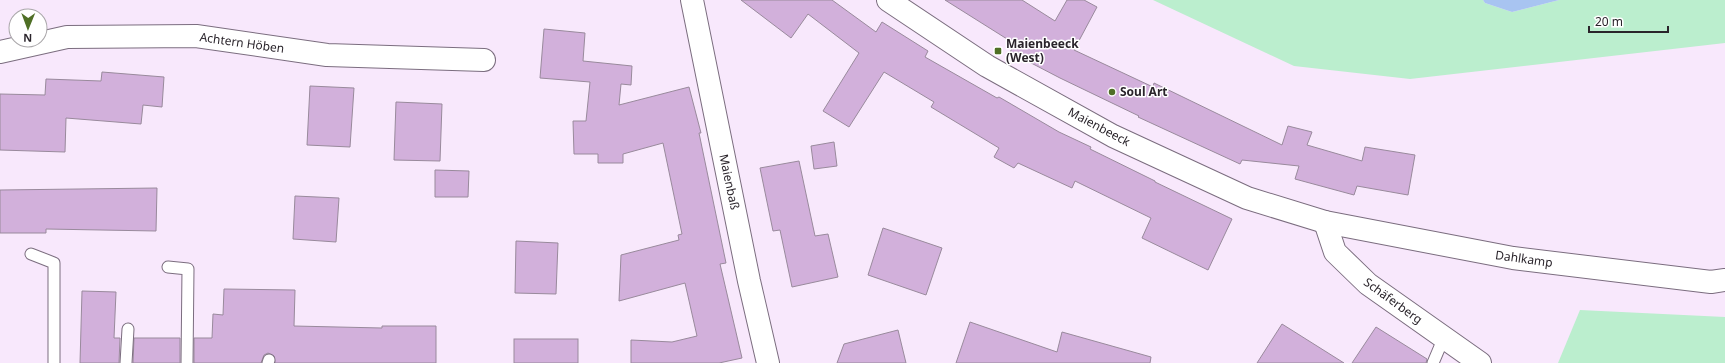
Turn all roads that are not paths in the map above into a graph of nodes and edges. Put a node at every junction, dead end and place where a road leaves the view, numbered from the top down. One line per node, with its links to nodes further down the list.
1 (692, 0): 14 (street, Maienbaß)
2 (888, 0): 5 (street, Maienbeeck)
3 (0, 52): 4 (street, Achtern Höben)
4 (484, 60)
5 (1326, 222): 8 (street, Dahlkamp); 10 (street, Schäferberg)
6 (31, 254): 11 (lane)
7 (168, 267): 13 (lane)
8 (1725, 280)
9 (128, 330): 12 (lane)
10 (1444, 337): 15 (lane); 16 (street, Schäferberg)
11 (54, 363)
12 (126, 363)
13 (187, 363)
14 (768, 363)
15 (1433, 363)
16 (1480, 363)

